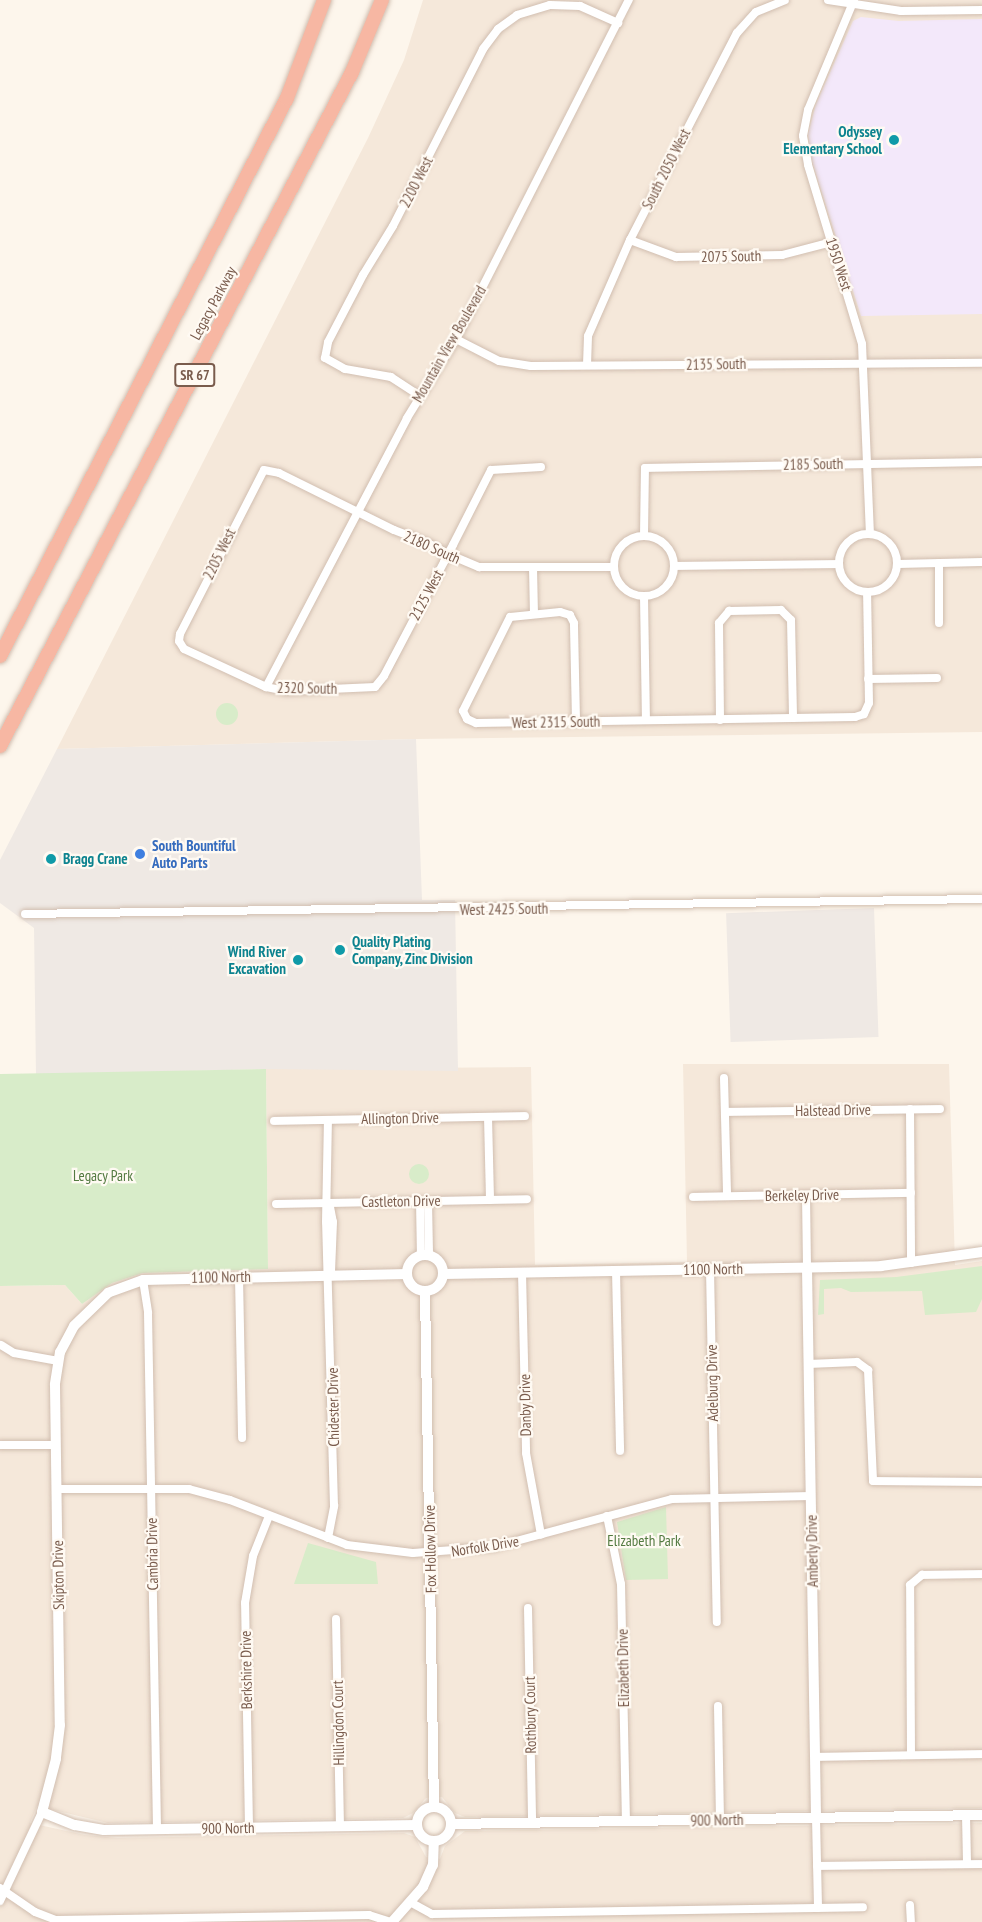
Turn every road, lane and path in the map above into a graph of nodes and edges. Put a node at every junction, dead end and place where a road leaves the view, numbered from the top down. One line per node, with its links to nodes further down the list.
1 (324, 0): 36 (highway, Legacy Parkway / SR 67)
2 (382, 0): 45 (highway, Legacy Parkway / SR 67)
3 (629, 0): 8 (street, Mountain View Boulevard)
4 (785, 0): 9 (street, South 2050 West)
5 (828, 0): 6 (street)
6 (854, 3): 7 (street); 10 (street, 1950 West)
7 (982, 10)
8 (618, 23): 11 (street, Mountain View Boulevard); 15 (street, 2200 West)
9 (630, 240): 10 (street, 2075 South); 13 (street, South 2050 West)
10 (832, 242): 14 (street, 1950 West)
11 (456, 339): 13 (street, 2135 South); 15 (street, Mountain View Boulevard)
12 (982, 363): 14 (street, 2135 South)
13 (587, 365): 14 (street, 2135 South)
14 (865, 365): 17 (street, 1950 West)
15 (420, 396): 20 (street, Mountain View Boulevard)
16 (982, 462): 17 (street, 2185 South)
17 (868, 463): 21 (street, 1950 West); 22 (street, 2185 South)
18 (541, 466): 23 (street, 2125 West)
19 (264, 470): 20 (street, 2180 South); 35 (street, 2205 West)
20 (358, 513): 23 (street, 2180 South); 39 (street, Mountain View Boulevard)
21 (870, 533): 26 (street); 27 (street)
22 (644, 536): 28 (street); 30 (street)
23 (448, 554): 29 (street, 2180 South); 40 (street, 2125 West)
24 (982, 562): 25 (street)
25 (939, 563): 27 (street); 34 (street)
26 (839, 564): 28 (street); 31 (street)
27 (898, 564): 31 (street)
28 (674, 566): 32 (street)
29 (533, 567): 30 (street, 2180 South); 33 (street)
30 (614, 567): 32 (street)
31 (867, 592): 38 (street)
32 (644, 596): 42 (street)
33 (534, 613): 44 (street); 44 (street, West 2315 South)
34 (939, 623)
35 (179, 641): 39 (street, 2320 South)
36 (0, 657)
37 (937, 678): 38 (street)
38 (868, 679): 41 (street, West 2315 South)
39 (266, 687): 40 (street, 2320 South)
40 (375, 687)
41 (793, 718): 43 (street, West 2315 South); 43 (street)
42 (646, 720): 43 (street, West 2315 South); 44 (street, West 2315 South)
43 (720, 720)
44 (576, 721)
45 (0, 746)
46 (982, 899): 47 (street, West 2425 South)
47 (25, 914)
48 (724, 1078): 51 (street)
49 (940, 1108): 50 (street, Halstead Drive)
50 (910, 1109): 51 (street, Halstead Drive); 56 (street)
51 (725, 1112): 58 (street)
52 (525, 1116): 53 (street, Allington Drive)
53 (488, 1117): 55 (street, Allington Drive); 61 (street)
54 (274, 1120): 55 (street, Allington Drive)
55 (328, 1120): 63 (street, Chidester Drive)
56 (910, 1193): 57 (street, Berkeley Drive); 67 (street)
57 (806, 1195): 58 (street, Berkeley Drive); 68 (street, Amberly Drive)
58 (726, 1196): 59 (street, Berkeley Drive)
59 (693, 1197)
60 (527, 1199): 61 (street, Castleton Drive)
61 (490, 1200): 62 (street, Castleton Drive)
62 (424, 1201): 63 (street, Castleton Drive); 66 (street)
63 (329, 1203): 64 (street, Castleton Drive); 74 (street, Chidester Drive)
64 (276, 1204)
65 (982, 1252): 67 (street, 1100 North)
66 (425, 1256): 72 (street); 73 (street)
67 (911, 1263): 68 (street, 1100 North)
68 (807, 1268): 69 (street, 1100 North); 80 (street, Amberly Drive)
69 (710, 1269): 70 (street, 1100 North); 89 (street, Adelburg Drive)
70 (616, 1271): 71 (street, 1100 North); 84 (street)
71 (522, 1272): 73 (street, 1100 North); 92 (street, Danby Drive)
72 (407, 1274): 74 (street, 1100 North); 77 (street)
73 (444, 1274): 77 (street)
74 (330, 1276): 75 (street, 1100 North); 93 (street, Chidester Drive)
75 (239, 1277): 76 (street, 1100 North); 81 (street)
76 (143, 1280): 79 (street, Skipton Drive); 86 (street, Cambria Drive)
77 (426, 1291): 94 (street, Fox Hollow Drive)
78 (2, 1346): 79 (street)
79 (58, 1361): 82 (street, Skipton Drive)
80 (808, 1364): 85 (street); 88 (street, Amberly Drive)
81 (242, 1438)
82 (55, 1444): 83 (street); 87 (street, Skipton Drive)
83 (0, 1445)
84 (620, 1450)
85 (982, 1482)
86 (151, 1487): 87 (street, Norfolk Drive); 90 (street, Norfolk Drive); 115 (street, Cambria Drive)
87 (56, 1489): 104 (street, Skipton Drive)
88 (811, 1496): 89 (street, Norfolk Drive); 102 (street, Amberly Drive)
89 (714, 1497): 91 (street, Norfolk Drive); 98 (street, Adelburg Drive)
90 (269, 1516): 93 (street, Norfolk Drive); 114 (street, Berkshire Drive)
91 (607, 1516): 92 (street, Norfolk Drive); 109 (street, Elizabeth Drive)
92 (541, 1535): 94 (street, Norfolk Drive)
93 (328, 1538): 94 (street, Norfolk Drive)
94 (430, 1552): 103 (street, Fox Hollow Drive)
95 (982, 1574): 101 (street)
96 (528, 1608): 110 (street, Rothbury Court)
97 (336, 1619): 113 (street, Hillingdon Court)
98 (717, 1622)
99 (718, 1706): 108 (street)
100 (982, 1754): 101 (street)
101 (911, 1755): 102 (street)
102 (815, 1757): 107 (street, Amberly Drive)
103 (434, 1807): 111 (street); 112 (street)
104 (42, 1812): 115 (street, 900 North); 120 (street, Skipton Drive)
105 (966, 1815): 106 (street, 900 North); 107 (street, 900 North); 117 (street)
106 (982, 1815)
107 (816, 1818): 108 (street, 900 North); 119 (street, Amberly Drive)
108 (720, 1820): 109 (street, 900 North)
109 (626, 1821): 110 (street, 900 North)
110 (532, 1823): 111 (street, 900 North)
111 (452, 1824): 116 (street)
112 (417, 1825): 113 (street, 900 North); 116 (street)
113 (340, 1826): 114 (street, 900 North)
114 (249, 1828): 115 (street, 900 North)
115 (157, 1829)
116 (434, 1841): 122 (street)
117 (967, 1863): 118 (street); 119 (street)
118 (982, 1864)
119 (817, 1866): 125 (street, Amberly Drive)
120 (2, 1889): 121 (street, Skipton Drive); 126 (street)
121 (0, 1901)
122 (410, 1902): 125 (street); 126 (street)
123 (910, 1905): 127 (street)
124 (862, 1907): 125 (street)
125 (818, 1908)
126 (391, 1922)
127 (911, 1922)

